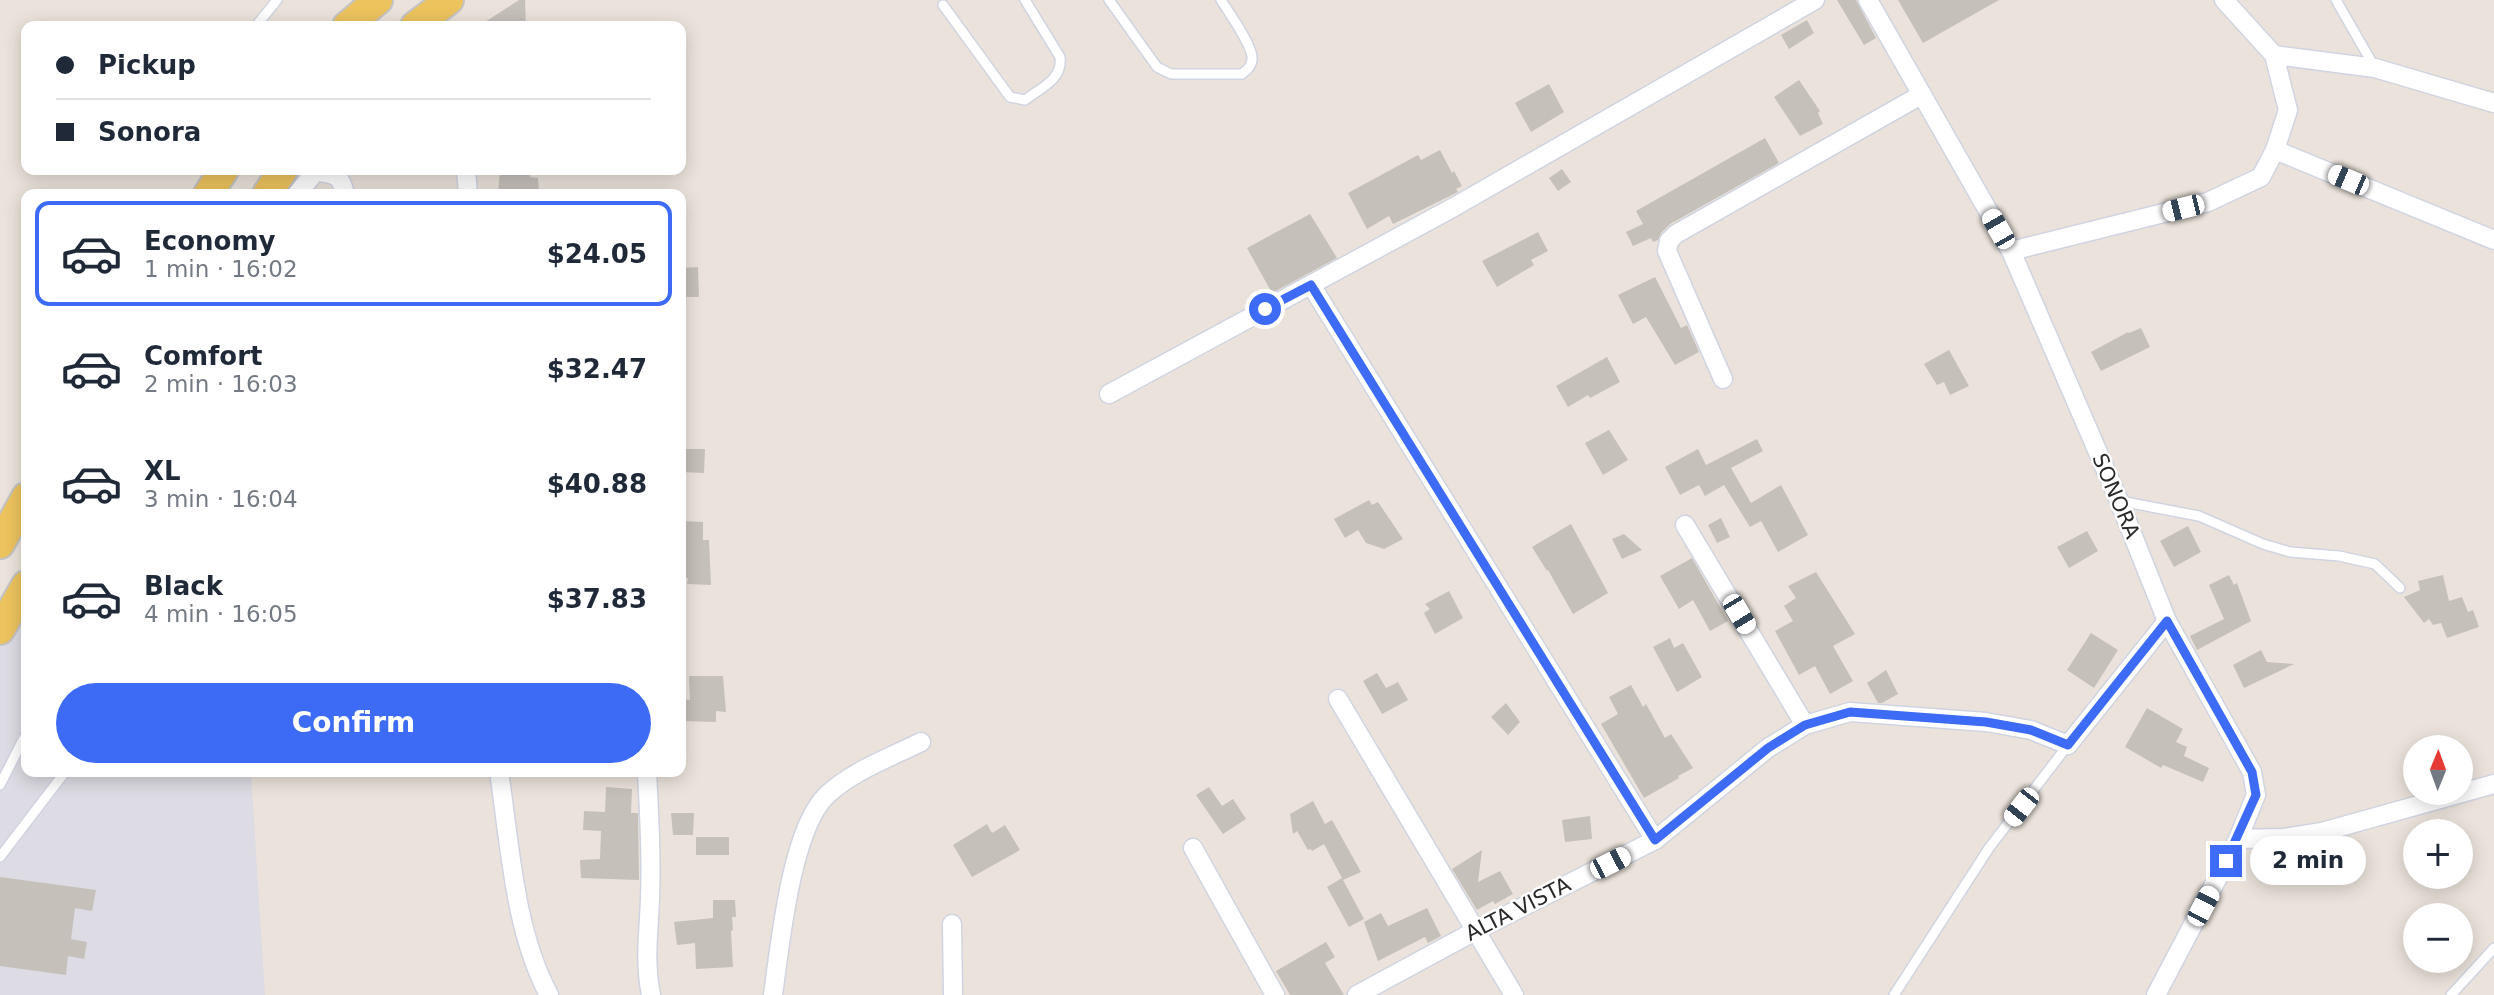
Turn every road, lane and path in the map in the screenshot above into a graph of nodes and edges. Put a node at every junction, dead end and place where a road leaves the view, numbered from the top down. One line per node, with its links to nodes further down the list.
1 (277, 0): 12 (lane)
2 (378, 0): 13 (main road)
3 (449, 0): 14 (main road)
4 (1025, 0): 11 (lane)
5 (1109, 0): 6 (lane)
6 (1221, 0)
7 (1815, 0): 26 (street)
8 (1868, 0): 17 (street, SONORA)
9 (2224, 0): 15 (street)
10 (2336, 0): 16 (lane)
11 (943, 5)
12 (260, 21)
13 (353, 21)
14 (422, 21)
15 (2274, 55): 16 (street); 19 (street)
16 (2375, 68): 18 (street)
17 (1921, 95): 25 (street, SONORA); 27 (street)
18 (2494, 103)
19 (2275, 149): 24 (street); 25 (street)
20 (312, 175): 22 (street)
21 (333, 175): 23 (street)
22 (301, 189)
23 (344, 189)
24 (2494, 240)
25 (2011, 251): 29 (street, SONORA)
26 (1311, 285): 28 (street); 48 (street)
27 (1723, 379)
28 (1109, 394)
29 (2119, 501): 33 (lane); 35 (street, SONORA)
30 (21, 506): 32 (main road)
31 (1685, 524): 38 (street)
32 (0, 544)
33 (2400, 588)
34 (21, 594): 36 (main road)
35 (2167, 621): 41 (street); 47 (street, SONORA)
36 (0, 630)
37 (1338, 699): 52 (street)
38 (1805, 725): 41 (street, ALTA VISTA); 48 (street, ALTA VISTA)
39 (921, 742): 56 (street)
40 (21, 744): 46 (lane)
41 (2068, 745): 61 (lane)
42 (61, 777): 50 (lane)
43 (500, 777): 54 (street)
44 (647, 777): 55 (street)
45 (2494, 784): 47 (street)
46 (0, 785)
47 (2238, 839): 62 (street, SONORA)
48 (1655, 840): 52 (street, ALTA VISTA)
49 (1193, 848): 58 (street)
50 (0, 857)
51 (952, 924): 57 (street)
52 (1475, 931): 59 (street, ALTA VISTA); 60 (street)
53 (2494, 948): 63 (lane)
54 (549, 995)
55 (651, 995)
56 (773, 995)
57 (953, 995)
58 (1275, 995)
59 (1357, 995)
60 (1514, 995)
61 (1894, 995)
62 (2156, 995)
63 (2451, 995)

